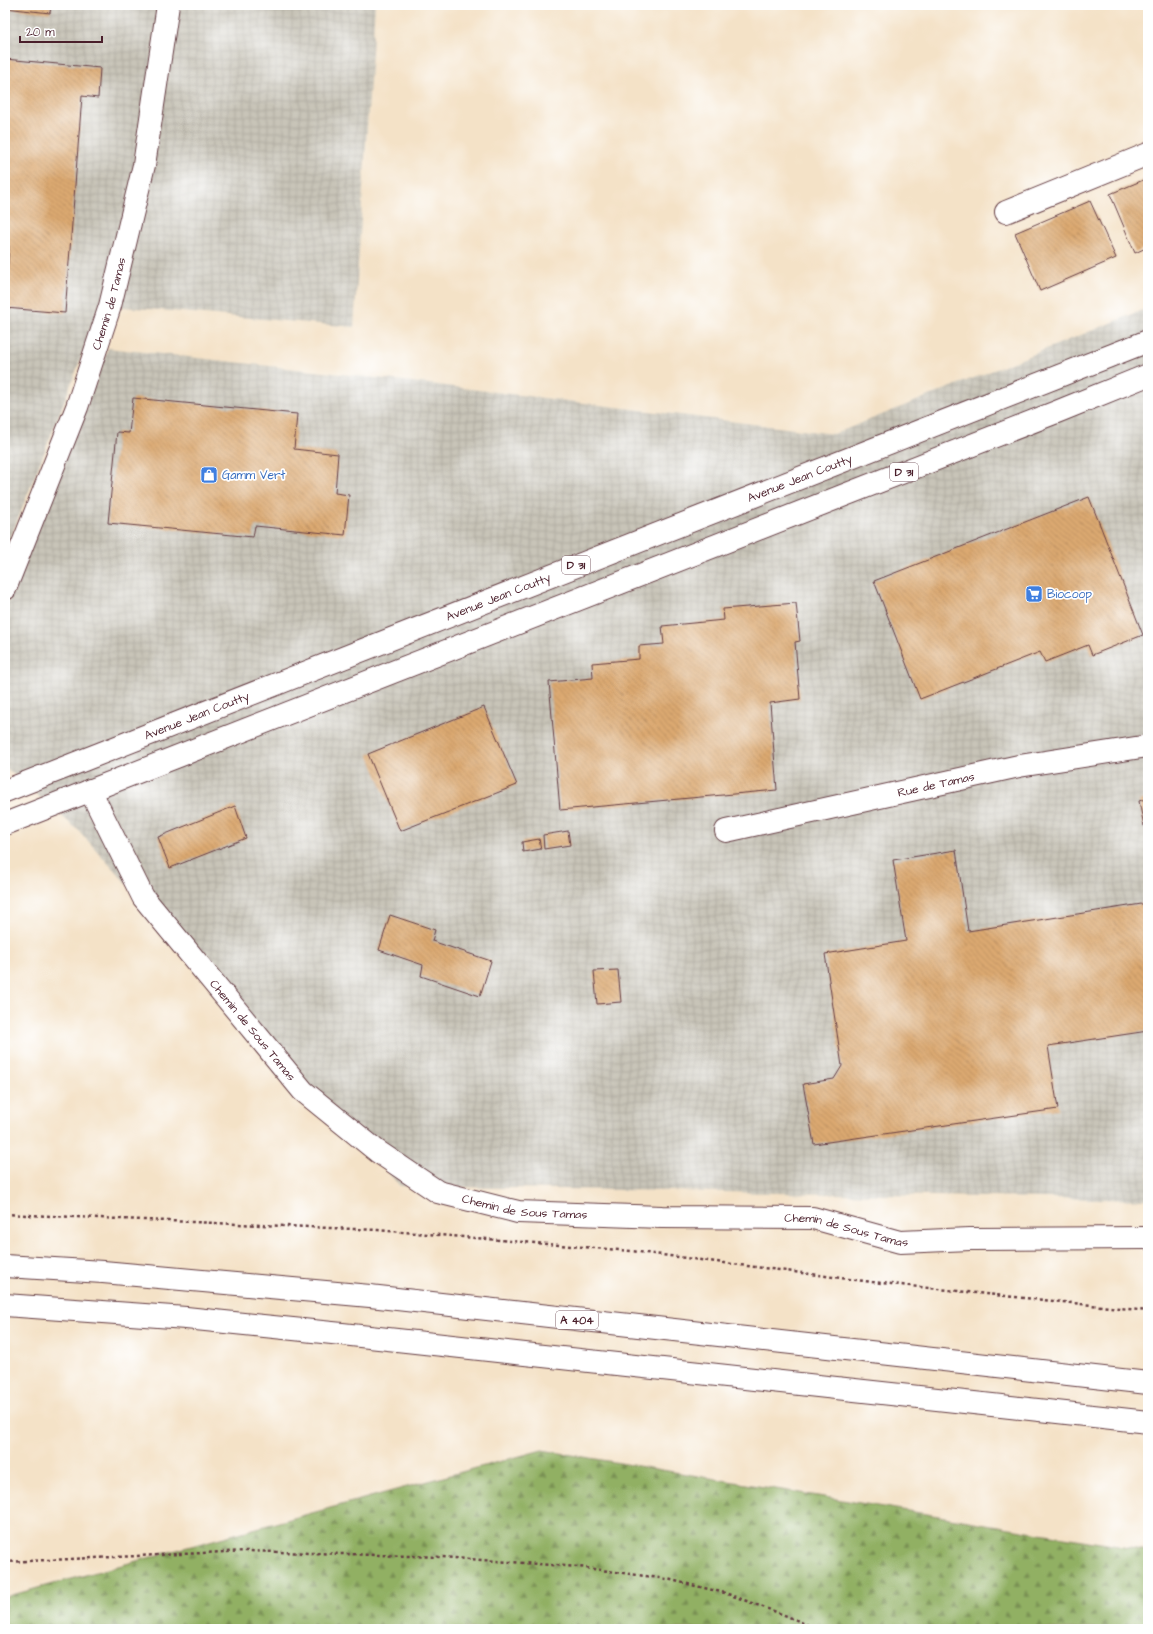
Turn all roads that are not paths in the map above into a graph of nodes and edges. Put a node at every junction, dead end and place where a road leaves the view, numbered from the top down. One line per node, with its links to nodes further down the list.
1 (168, 5): 6 (main road, Chemin de Tamas)
2 (1148, 154): 3 (main road)
3 (1006, 212)
4 (1148, 341): 9 (main road, Avenue Jean Coutty / D 31)
5 (1148, 375): 8 (main road, D 31)
6 (5, 589)
7 (1148, 746): 11 (main road, Rue de Tamas)
8 (90, 790): 10 (main road, D 31); 12 (main road, Chemin de Sous Tamas)
9 (5, 791)
10 (5, 824)
11 (726, 831)
12 (1148, 1238)
13 (5, 1266): 15 (main road, A 404)
14 (5, 1305): 16 (main road)
15 (1148, 1383)
16 (1148, 1422)

